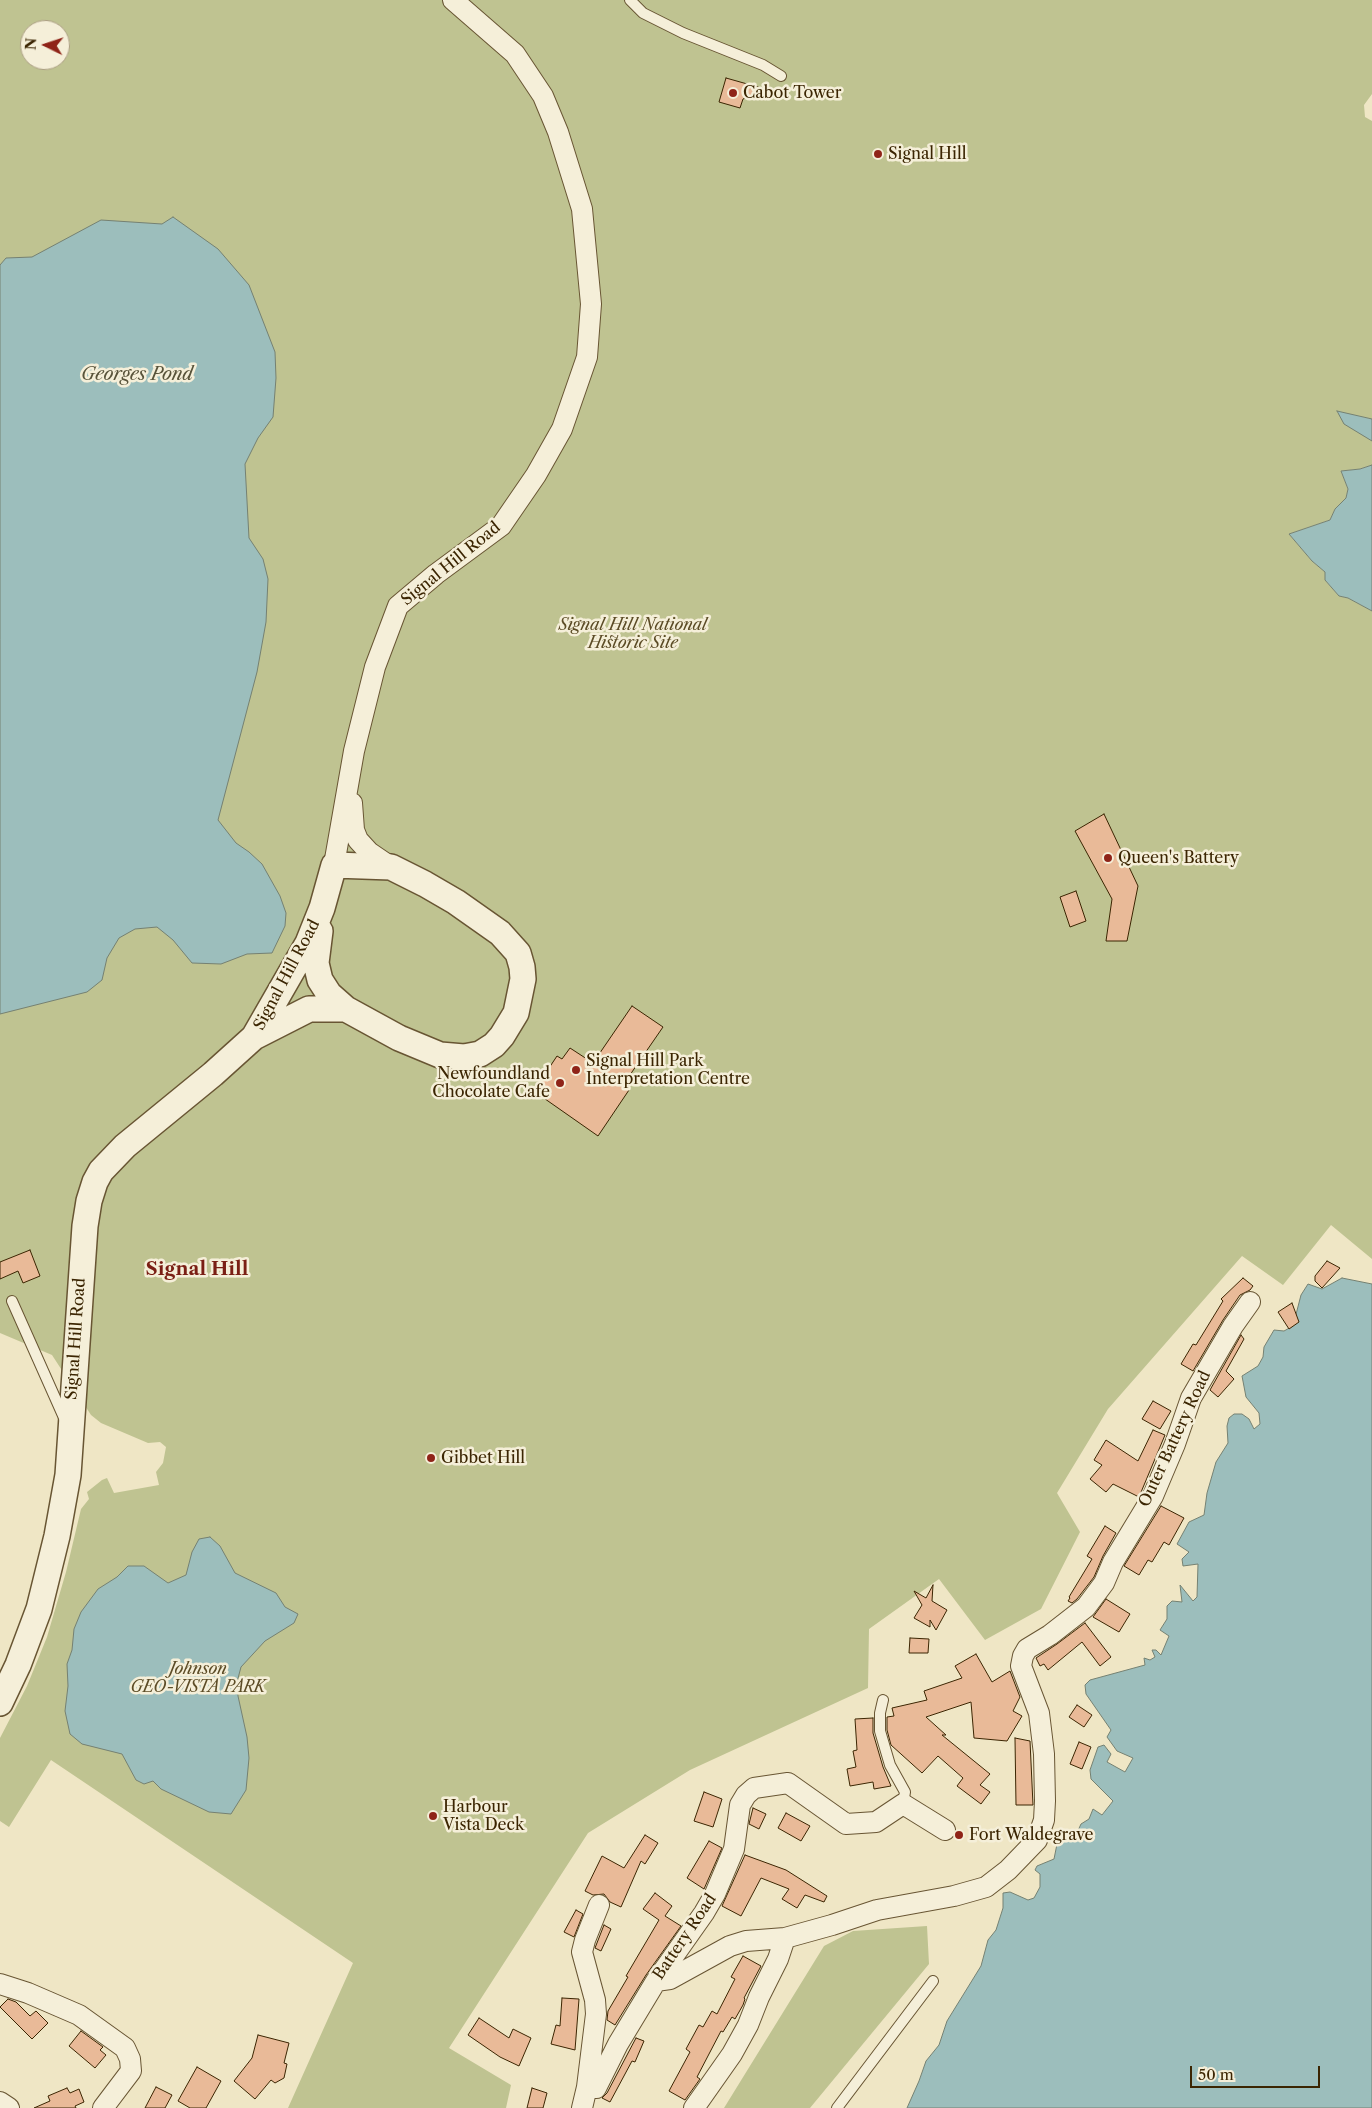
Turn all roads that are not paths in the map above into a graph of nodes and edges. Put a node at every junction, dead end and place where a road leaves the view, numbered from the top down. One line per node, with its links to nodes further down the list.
1 (453, 0): 4 (street, Signal Hill Road)
2 (630, 0): 3 (lane)
3 (781, 76)
4 (350, 766): 5 (street, Signal Hill Road); 6 (street, Signal Hill Road)
5 (334, 865): 6 (street); 7 (street, Signal Hill Road)
6 (391, 867): 8 (street, Signal Hill Road)
7 (322, 908): 8 (street); 9 (street, Signal Hill Road)
8 (346, 1009): 9 (street, Signal Hill Road)
9 (254, 1037): 12 (street, Signal Hill Road)
10 (12, 1301): 12 (lane)
11 (1250, 1302): 18 (street, Outer Battery Road)
12 (70, 1433): 13 (street, Signal Hill Road)
13 (3, 1689)
14 (883, 1700): 15 (lane)
15 (904, 1804): 16 (street); 19 (street, Battery Road)
16 (945, 1830)
17 (599, 1905): 22 (street)
18 (785, 1938): 19 (street, Outer Battery Road); 27 (street)
19 (656, 1981): 22 (street, Battery Road)
20 (933, 1981): 28 (lane)
21 (0, 1984): 25 (street)
22 (587, 2087): 26 (street)
23 (0, 2102): 24 (street)
24 (9, 2108)
25 (104, 2108)
26 (582, 2108)
27 (694, 2108)
28 (837, 2108)

